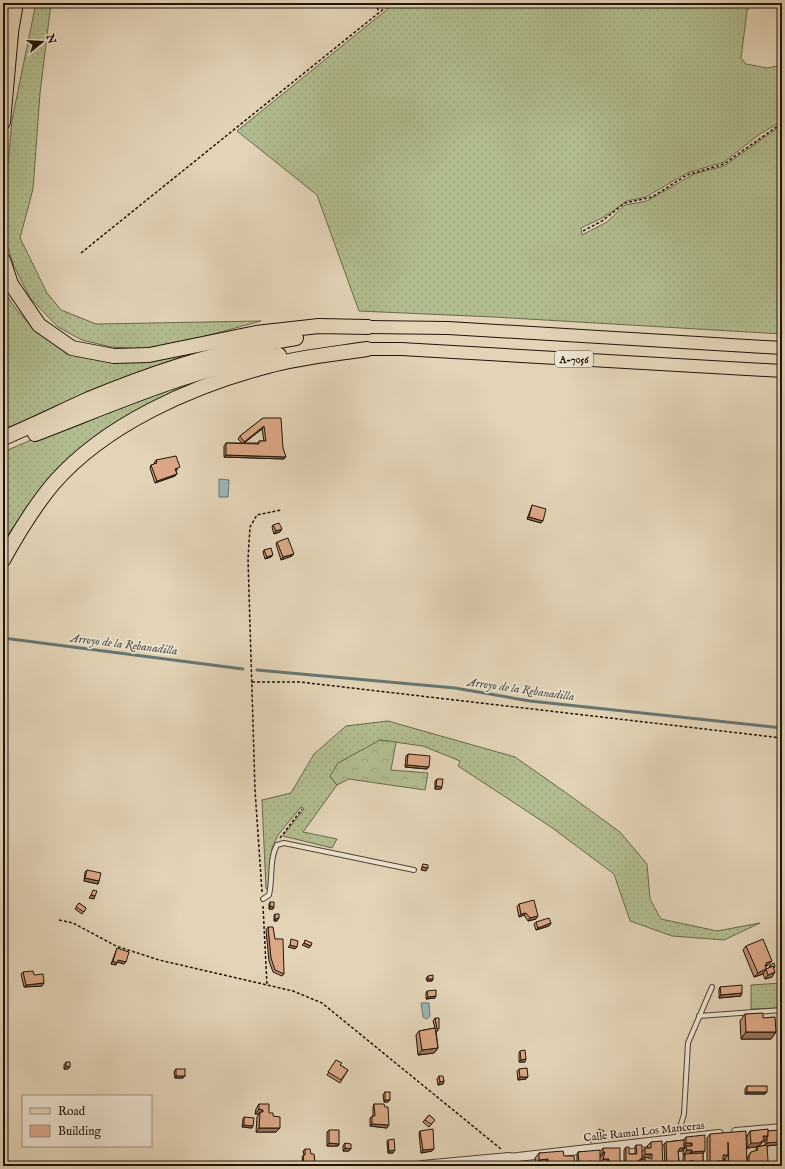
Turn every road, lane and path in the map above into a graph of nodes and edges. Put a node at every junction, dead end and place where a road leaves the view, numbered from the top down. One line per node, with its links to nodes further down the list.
1 (16, 3): 5 (highway)
2 (375, 3): 4 (path)
3 (391, 3): 4 (path)
4 (379, 12): 10 (path)
5 (11, 33): 6 (highway); 7 (highway)
6 (3, 75)
7 (3, 122)
8 (782, 123): 9 (path)
9 (583, 231)
10 (81, 253)
11 (3, 260): 12 (highway)
12 (368, 327): 13 (main road, A-7056); 16 (highway)
13 (782, 348)
14 (366, 349): 15 (main road, A-7056); 17 (highway); 19 (highway)
15 (782, 371)
16 (3, 438)
17 (3, 446)
18 (281, 510): 20 (path)
19 (3, 560)
20 (252, 682): 21 (path); 25 (path)
21 (782, 738)
22 (302, 809): 23 (path)
23 (277, 845): 24 (lane); 25 (lane)
24 (414, 870)
25 (262, 899): 27 (path)
26 (59, 920): 27 (path)
27 (267, 985): 35 (path)
28 (712, 987): 30 (lane)
29 (782, 1010): 30 (lane)
30 (700, 1016): 33 (lane)
31 (782, 1128): 32 (street, Calle Ramal Los Manceras)
32 (704, 1136): 33 (street, Calle Ramal Los Manceras); 39 (street)
33 (677, 1139): 34 (street, Calle Ramal Los Manceras)
34 (620, 1146): 35 (street, Calle Ramal Los Manceras); 38 (street)
35 (509, 1158): 36 (street); 37 (street)
36 (422, 1166)
37 (519, 1166)
38 (621, 1166)
39 (704, 1166)

